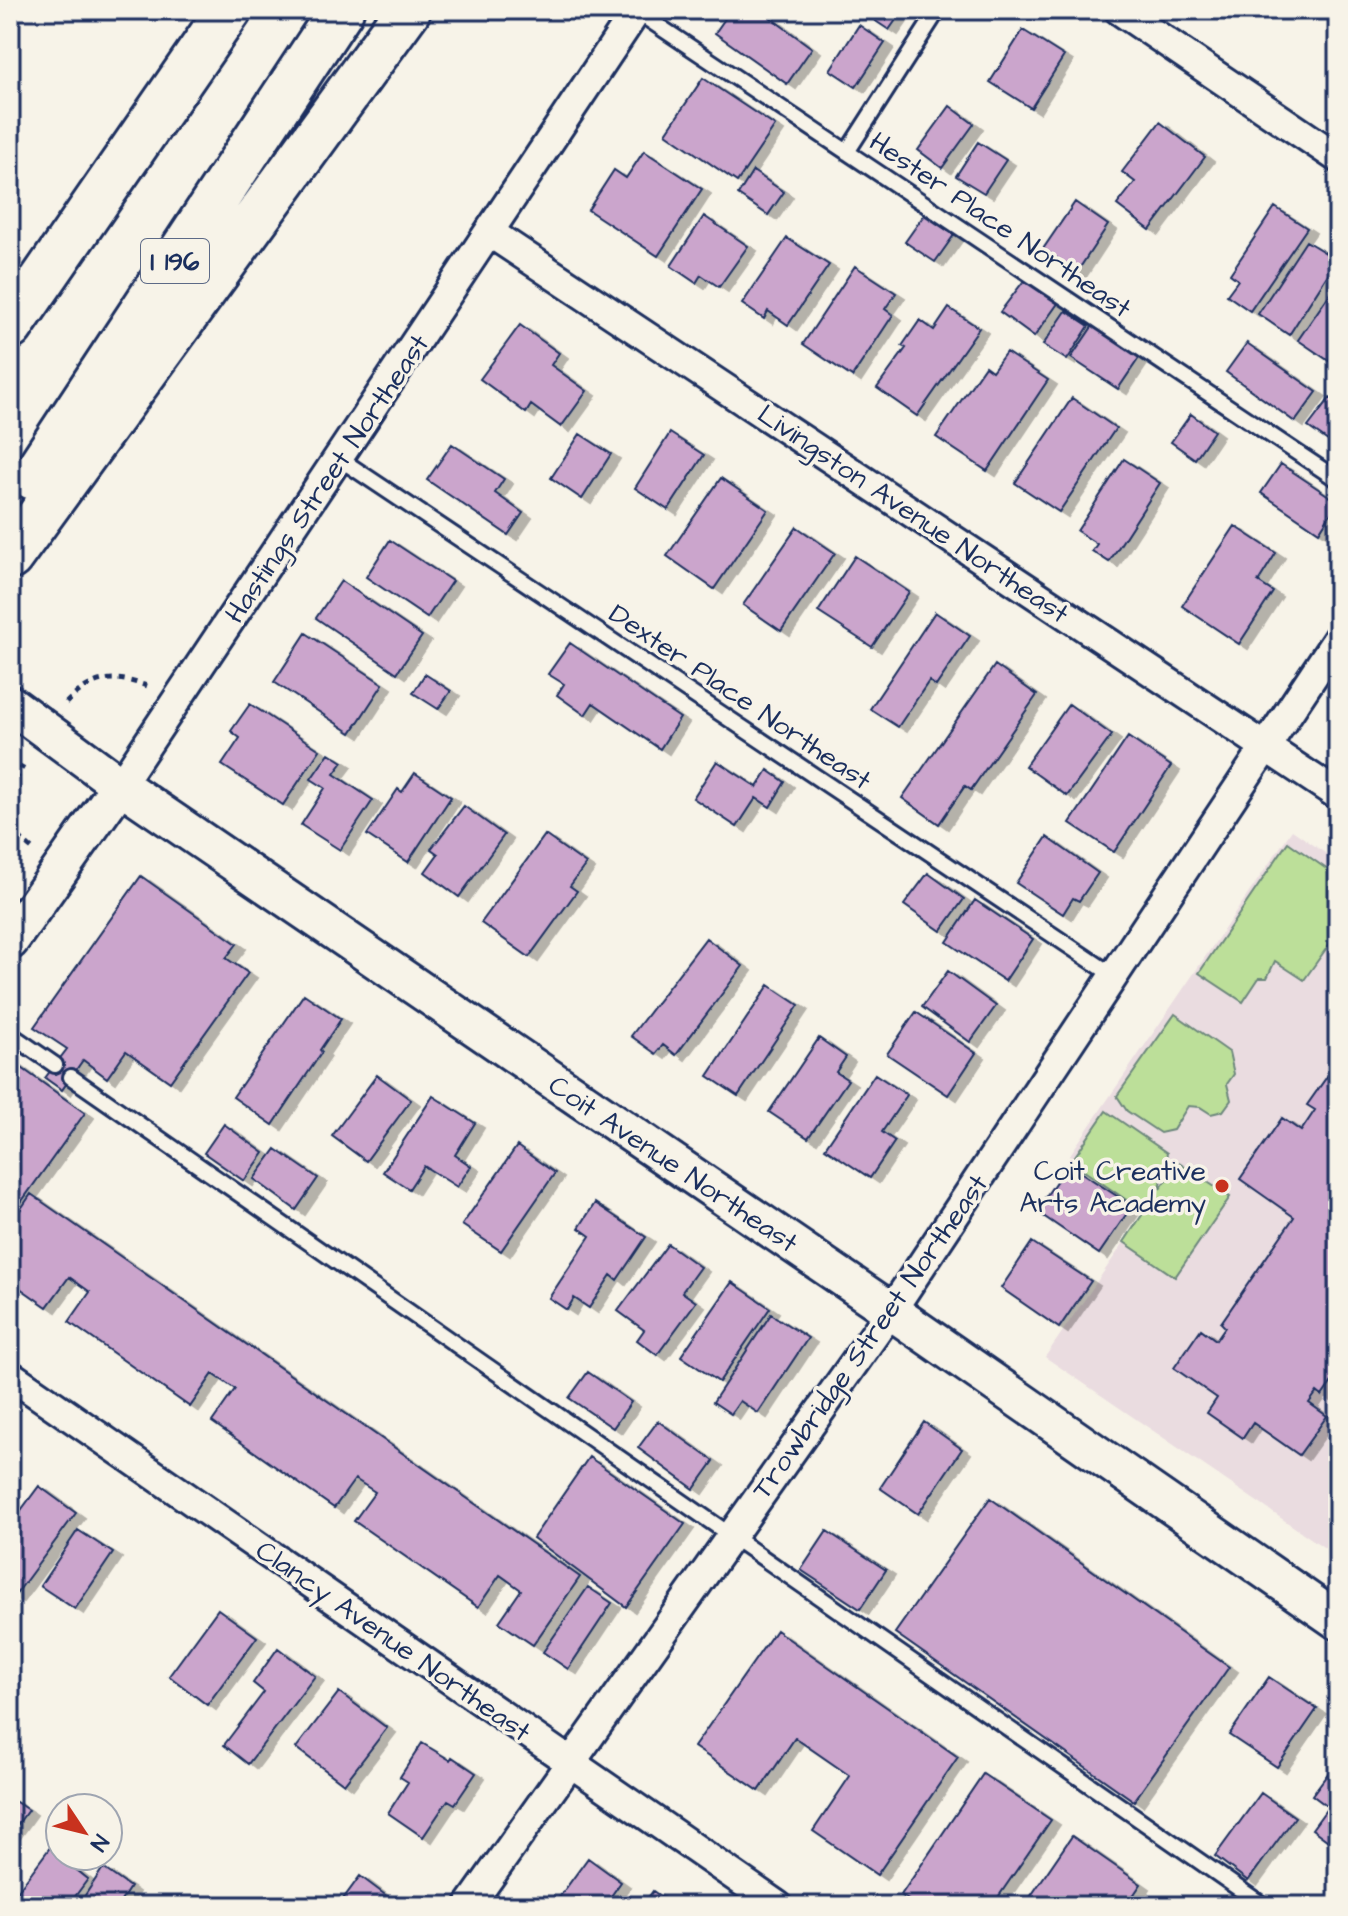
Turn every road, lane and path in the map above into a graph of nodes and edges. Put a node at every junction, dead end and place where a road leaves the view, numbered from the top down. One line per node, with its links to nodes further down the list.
1 (229, 10): 10 (highway)
2 (341, 10): 13 (highway, I 196)
3 (408, 10): 14 (highway)
4 (938, 10): 7 (lane)
5 (1119, 10): 8 (street)
6 (636, 11): 7 (lane, Hester Place Northeast); 9 (street, Hastings Street Northeast)
7 (847, 152): 12 (lane, Hester Place Northeast)
8 (1338, 158)
9 (489, 232): 11 (street, Hastings Street Northeast); 19 (street, Livingston Avenue Northeast)
10 (10, 327)
11 (340, 459): 21 (street, Hastings Street Northeast); 27 (lane, Dexter Place Northeast)
12 (1338, 480)
13 (10, 512)
14 (10, 557)
15 (1338, 638): 19 (street, Trowbridge Street Northeast)
16 (147, 686): 18 (path)
17 (10, 704): 21 (street, Coit Avenue Northeast)
18 (61, 708)
19 (1264, 746): 23 (street, Livingston Avenue Northeast); 27 (street, Trowbridge Street Northeast)
20 (23, 766): 22 (path)
21 (120, 785): 26 (street, Hastings Street Northeast); 31 (street, Coit Avenue Northeast)
22 (10, 791)
23 (1338, 795)
24 (10, 814): 25 (path)
25 (39, 854)
26 (10, 941)
27 (1114, 976): 31 (street, Trowbridge Street Northeast)
28 (10, 1034): 29 (lane)
29 (55, 1065)
30 (71, 1077): 33 (lane)
31 (891, 1311): 33 (street, Trowbridge Street Northeast); 34 (street, Coit Avenue Northeast)
32 (10, 1375): 35 (street, Clancy Avenue Northeast)
33 (730, 1536): 35 (street, Trowbridge Street Northeast); 38 (lane)
34 (1338, 1621)
35 (569, 1762): 36 (street, Trowbridge Street Northeast); 37 (street, Clancy Avenue Northeast)
36 (469, 1906)
37 (778, 1906)
38 (1264, 1906)

